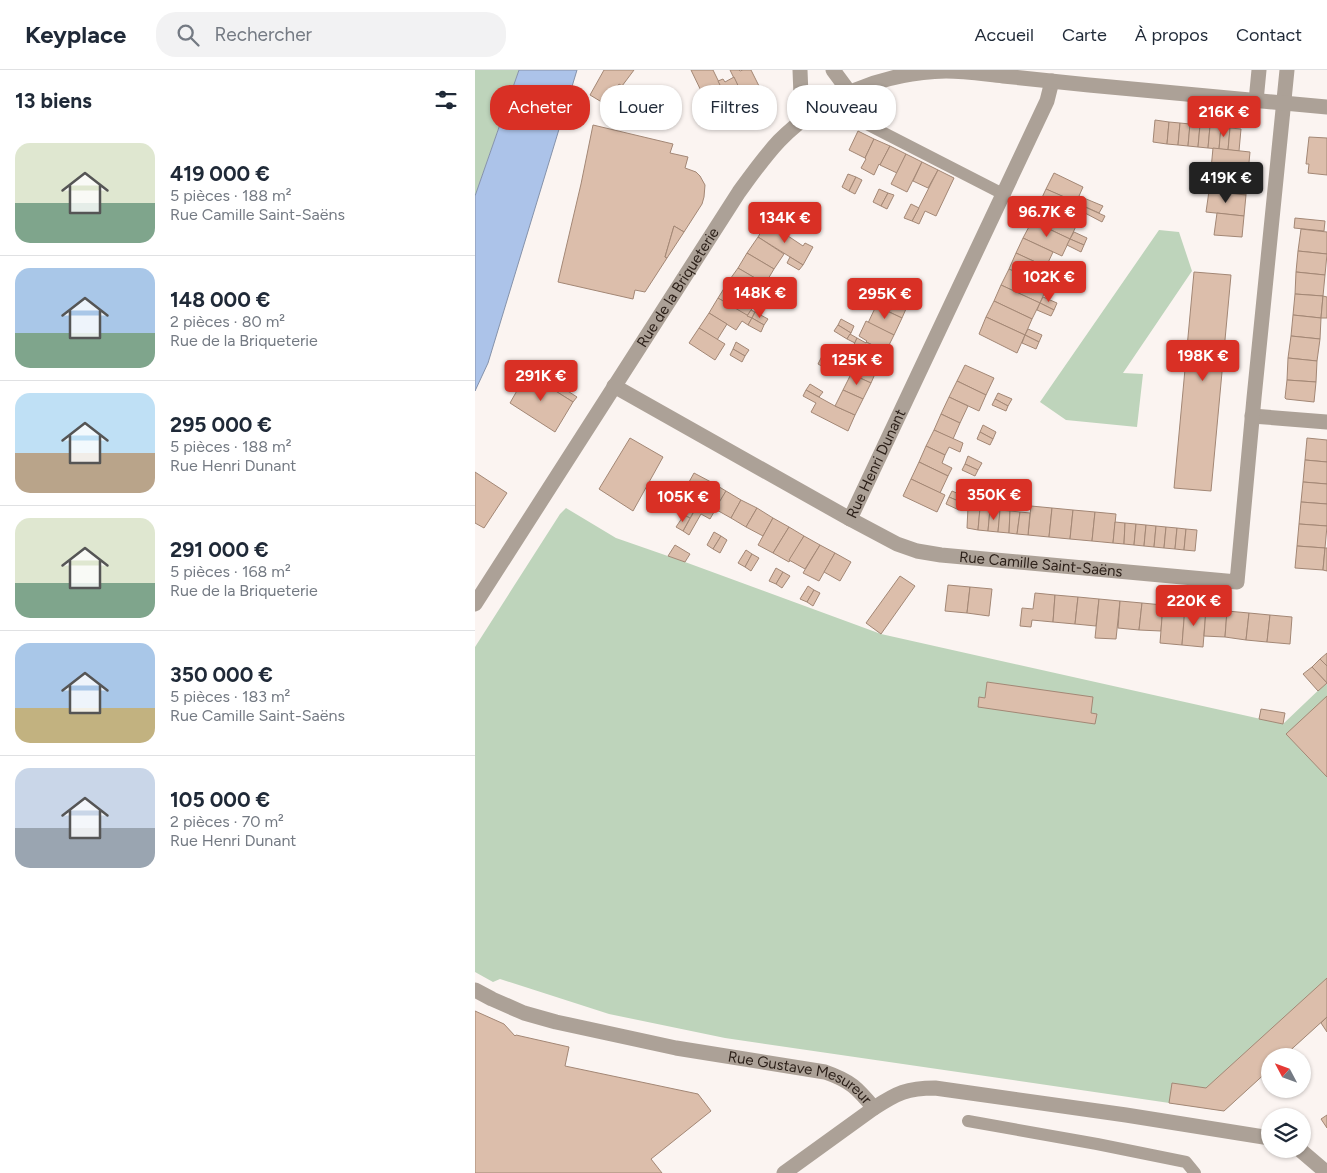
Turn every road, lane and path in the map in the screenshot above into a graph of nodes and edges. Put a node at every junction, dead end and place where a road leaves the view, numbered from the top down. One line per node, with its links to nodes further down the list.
1 (800, 70): 6 (street)
2 (833, 70): 7 (street)
3 (1259, 70): 9 (street)
4 (1287, 70): 10 (street)
5 (1052, 81): 8 (street, Rue de la Briqueterie); 9 (street, Rue de la Briqueterie); 14 (street, Rue Henri Dunant)
6 (801, 85)
7 (845, 85)
8 (869, 85)
9 (1256, 101): 10 (street, Rue de la Briqueterie)
10 (1282, 103): 11 (street, Rue de la Briqueterie); 16 (street, Rue Camille Saint-Saëns)
11 (1327, 108)
12 (792, 130): 15 (street, Rue de la Briqueterie)
13 (878, 130): 14 (lane)
14 (1003, 194): 18 (street, Rue Henri Dunant)
15 (615, 386): 18 (street, Rue Henri Dunant); 19 (street, Rue de la Briqueterie)
16 (1252, 416): 17 (street); 18 (street, Rue Camille Saint-Saëns)
17 (1327, 422)
18 (850, 519)
19 (475, 604)
20 (475, 990): 21 (street, Rue Gustave Mesureur)
21 (875, 1108): 23 (street, Rue Gustave Mesureur); 25 (street)
22 (968, 1121): 26 (lane)
23 (1261, 1137)
24 (1310, 1158): 27 (street)
25 (785, 1173)
26 (1195, 1173)
27 (1327, 1173)

